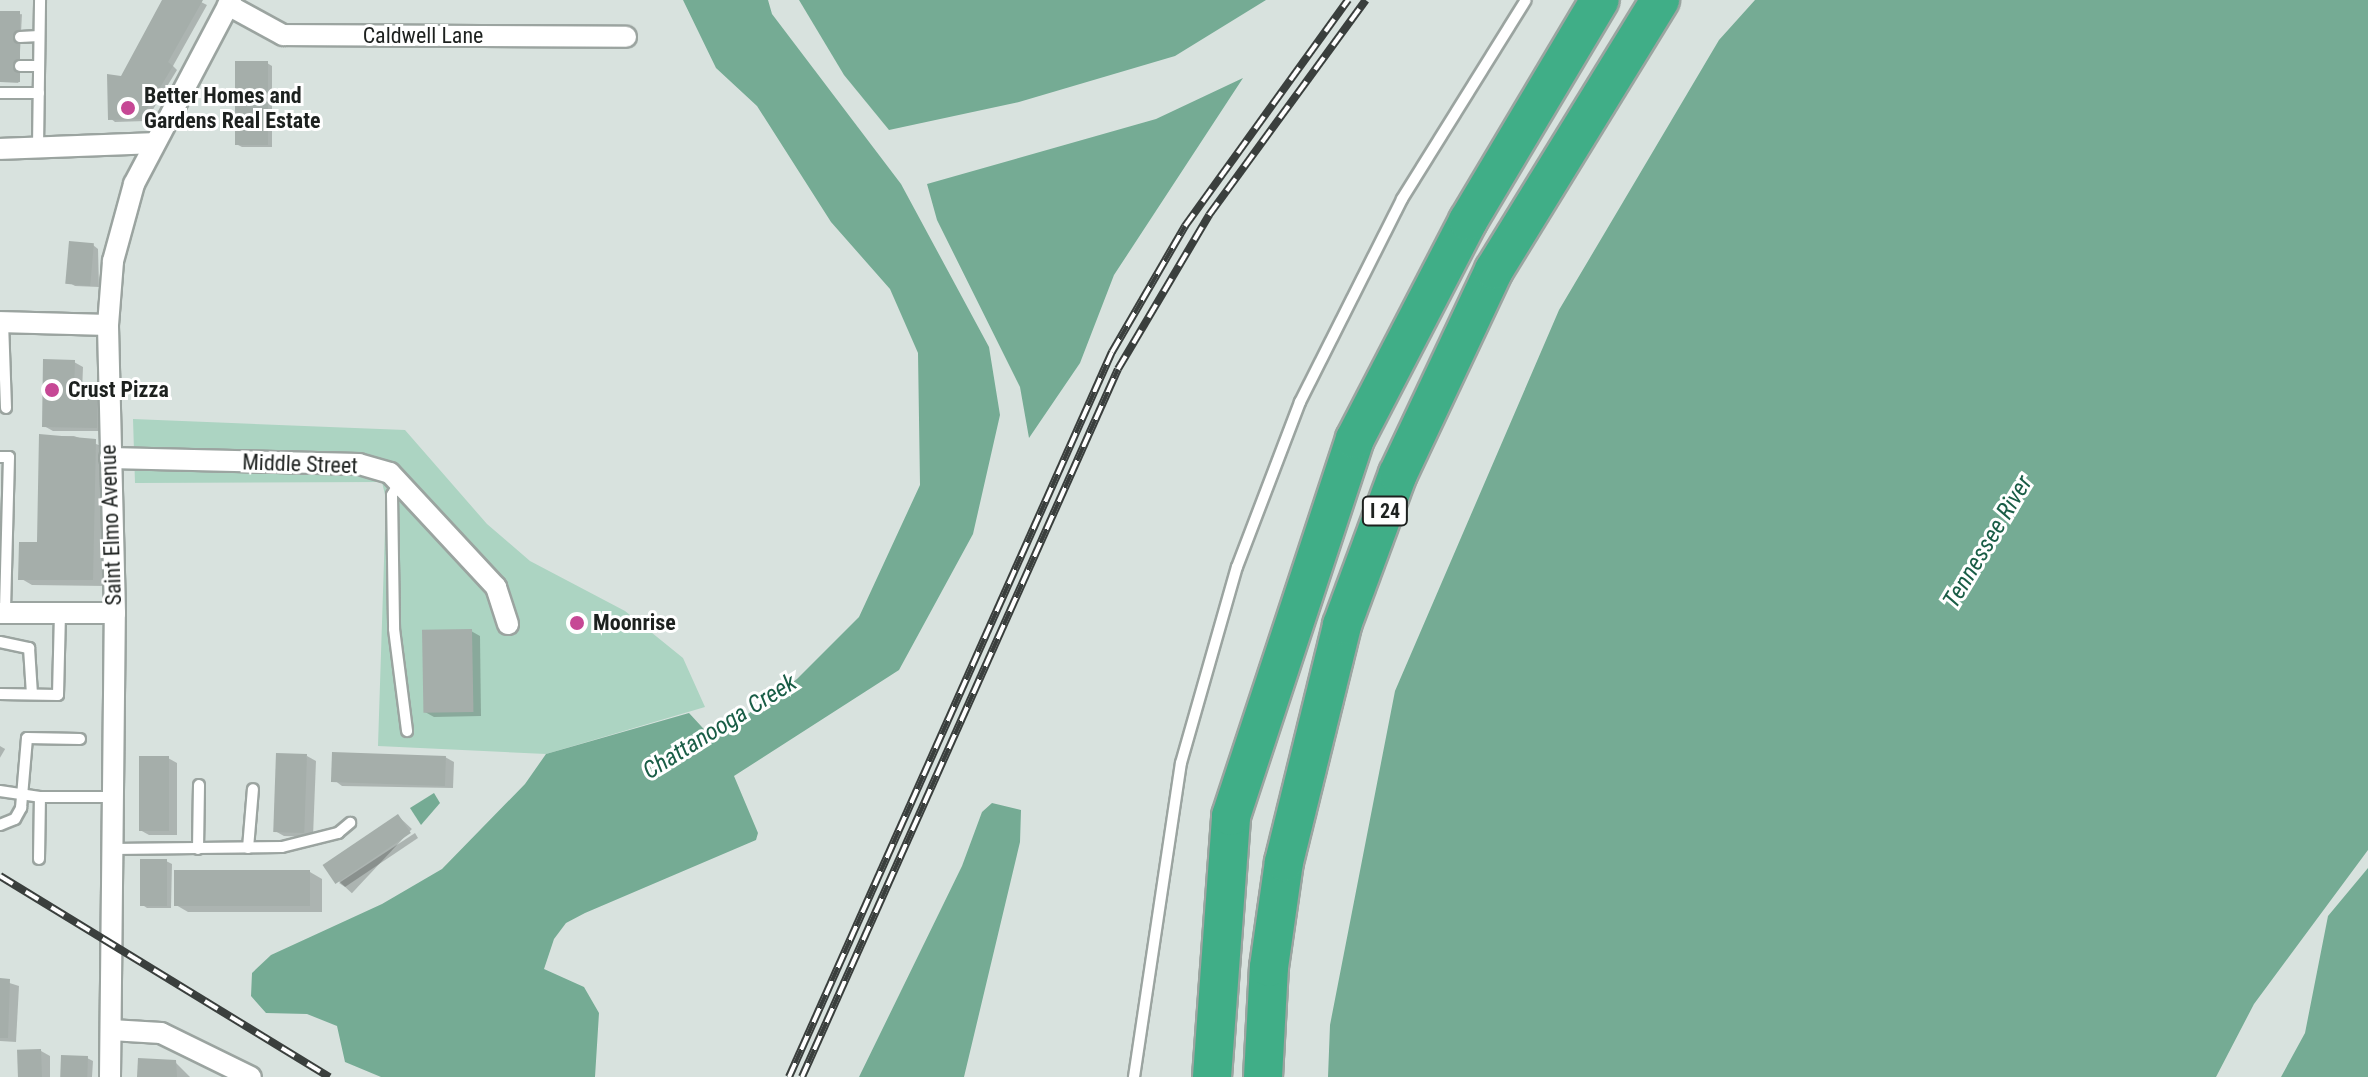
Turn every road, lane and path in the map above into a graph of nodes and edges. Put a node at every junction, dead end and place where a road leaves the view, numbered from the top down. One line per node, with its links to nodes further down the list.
1 (40, 0): 6 (lane)
2 (1526, 0): 48 (lane)
3 (1600, 0): 49 (highway, I 24)
4 (1660, 0): 50 (highway, I 24)
5 (230, 2): 8 (street, Caldwell Lane); 13 (street, Saint Elmo Avenue)
6 (39, 36): 7 (lane); 10 (lane)
7 (20, 37)
8 (626, 37)
9 (20, 66): 10 (lane)
10 (39, 66): 12 (lane)
11 (0, 93): 12 (lane)
12 (39, 93): 14 (lane)
13 (154, 143): 14 (street); 17 (street, Saint Elmo Avenue)
14 (38, 147): 15 (street)
15 (0, 149)
16 (1, 322): 17 (street); 18 (lane)
17 (108, 325): 21 (street, Saint Elmo Avenue)
18 (2, 362): 19 (lane)
19 (6, 408)
20 (0, 457): 23 (lane)
21 (110, 458): 22 (street, Middle Street); 25 (street, Saint Elmo Avenue)
22 (399, 483): 26 (street, Middle Street); 30 (lane)
23 (3, 613): 24 (street)
24 (60, 613): 25 (street); 29 (lane)
25 (115, 613): 37 (street, Saint Elmo Avenue)
26 (508, 624)
27 (0, 642): 29 (lane)
28 (0, 694): 29 (lane)
29 (32, 694)
30 (407, 731)
31 (80, 739): 35 (lane)
32 (199, 785): 42 (lane)
33 (253, 789): 40 (lane)
34 (0, 791): 35 (lane)
35 (24, 791): 36 (lane); 39 (lane)
36 (40, 797): 37 (lane); 43 (lane)
37 (113, 797): 41 (street, Saint Elmo Avenue)
38 (350, 823): 40 (lane)
39 (0, 825)
40 (248, 848): 42 (lane)
41 (113, 849): 42 (lane); 44 (street, Saint Elmo Avenue)
42 (198, 849)
43 (39, 859)
44 (111, 1030): 45 (street); 46 (street, Saint Elmo Avenue)
45 (216, 1067): 47 (street)
46 (110, 1077)
47 (251, 1077)
48 (1134, 1077)
49 (1212, 1077)
50 (1263, 1077)

